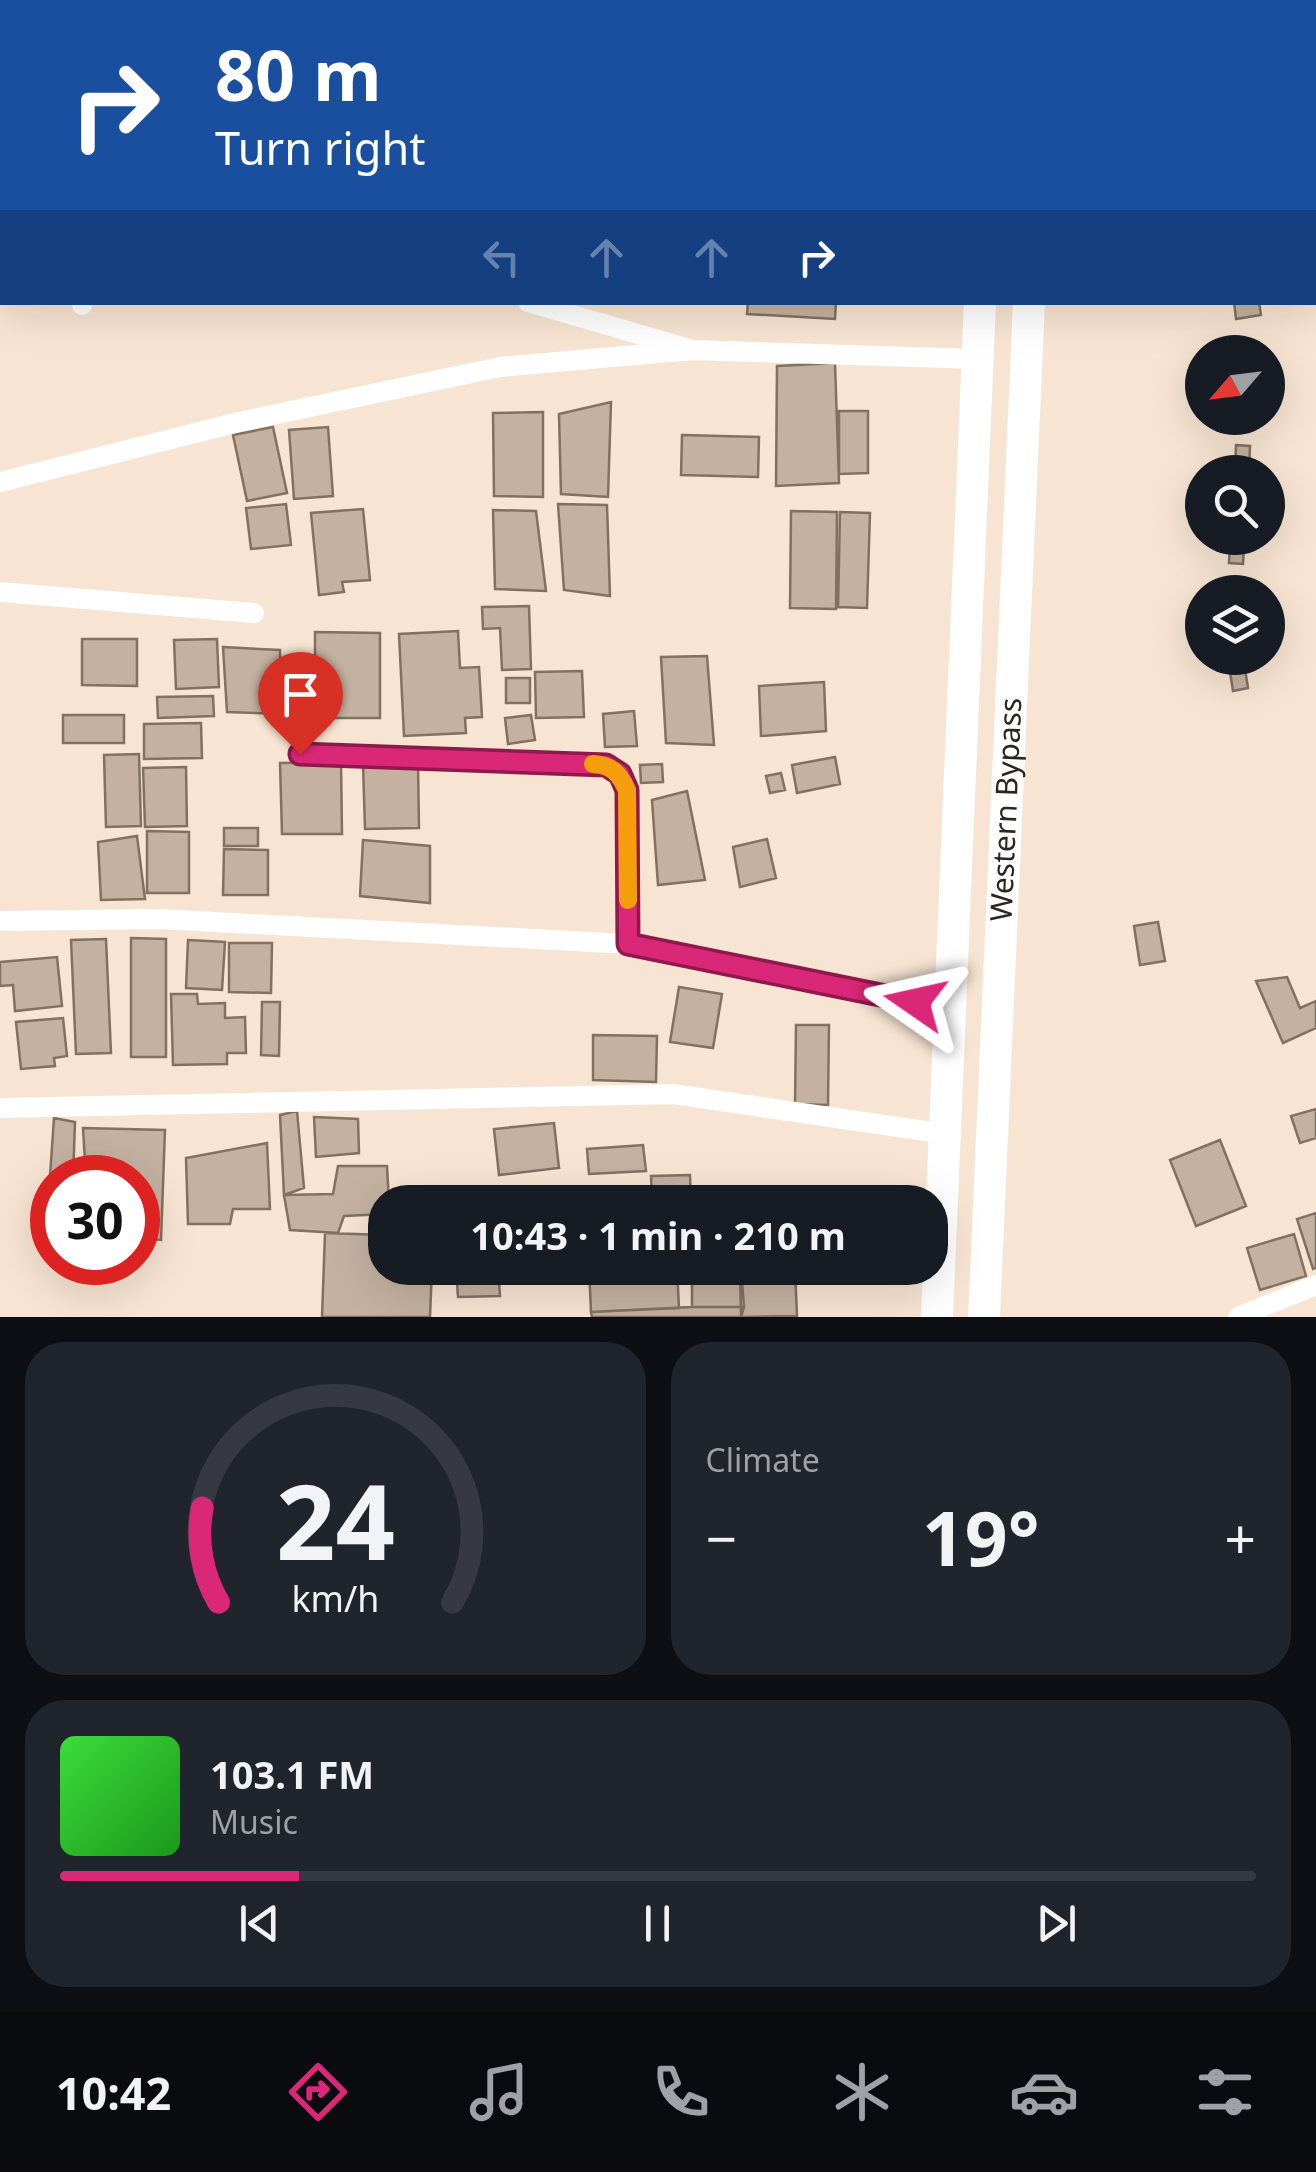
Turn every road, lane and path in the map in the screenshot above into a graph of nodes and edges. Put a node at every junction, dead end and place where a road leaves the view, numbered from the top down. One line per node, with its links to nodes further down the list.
1 (538, 305): 4 (street)
2 (980, 305): 5 (main road, Western Bypass)
3 (1029, 305): 17 (main road, Western Bypass)
4 (693, 350): 5 (street); 6 (street)
5 (977, 359): 12 (main road, Western Bypass)
6 (0, 482)
7 (0, 592): 8 (street)
8 (254, 613)
9 (300, 754): 11 (street)
10 (0, 922): 11 (street)
11 (628, 944): 12 (street)
12 (951, 1009): 14 (main road, Western Bypass)
13 (0, 1108): 14 (street)
14 (946, 1134): 16 (main road, Western Bypass)
15 (1316, 1285): 18 (street)
16 (937, 1317)
17 (984, 1317)
18 (1238, 1317)

